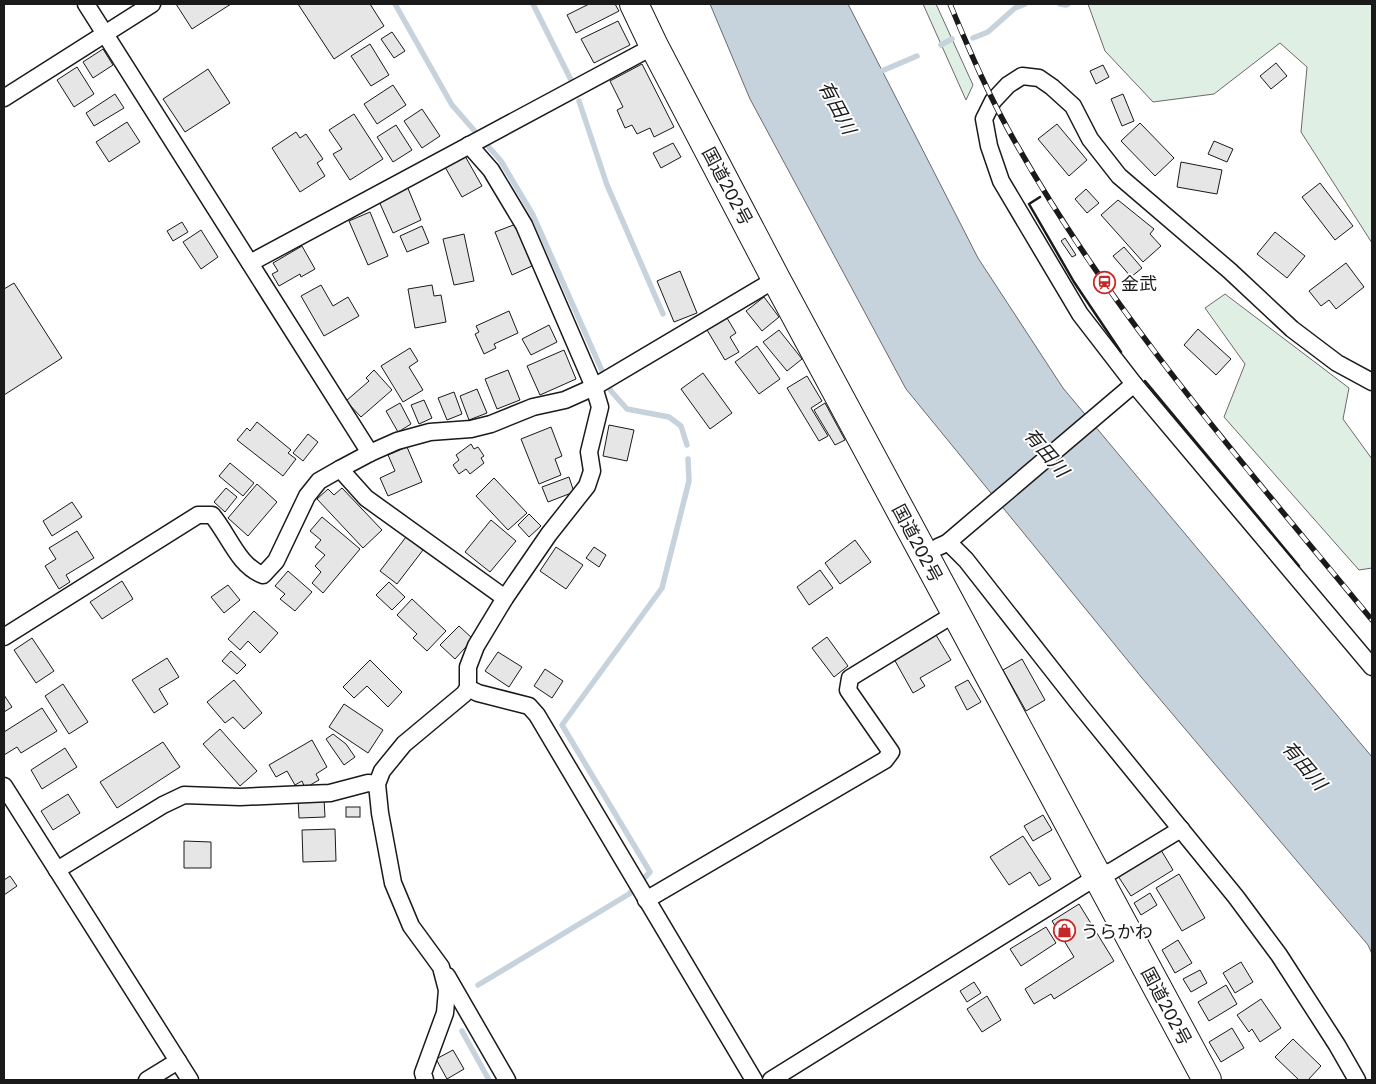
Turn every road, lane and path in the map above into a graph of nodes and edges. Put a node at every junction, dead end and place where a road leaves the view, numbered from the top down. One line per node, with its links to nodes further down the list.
1 (86, 4): 4 (street)
2 (152, 4): 4 (street)
3 (634, 4): 5 (highway, 国道202号)
4 (105, 34): 6 (street); 8 (street)
5 (654, 46): 7 (street); 9 (highway, 国道202号)
6 (4, 98)
7 (469, 145): 8 (street); 10 (street)
8 (250, 263): 13 (street)
9 (776, 279): 10 (street); 15 (highway, 国道202号)
10 (603, 382): 13 (street); 16 (street)
11 (1372, 382): 12 (street)
12 (1134, 384): 15 (street); 19 (street)
13 (370, 453): 14 (street)
14 (340, 469): 16 (street); 18 (street)
15 (935, 548): 17 (highway, 国道202号); 23 (street)
16 (505, 598): 20 (street)
17 (956, 613): 25 (highway, 国道202号); 26 (street)
18 (4, 637)
19 (1372, 667)
20 (468, 688): 21 (street); 26 (street)
21 (377, 784): 24 (street); 27 (street)
22 (4, 786): 24 (street)
23 (1181, 829): 25 (street); 36 (street)
24 (57, 870): 28 (street)
25 (1098, 876): 34 (street); 35 (highway, 国道202号)
26 (640, 890): 33 (street)
27 (441, 967): 31 (street); 32 (street)
28 (178, 1061): 29 (street); 30 (street)
29 (147, 1080)
30 (190, 1080)
31 (425, 1080)
32 (507, 1080)
33 (754, 1080)
34 (771, 1080)
35 (1207, 1080)
36 (1357, 1080)

